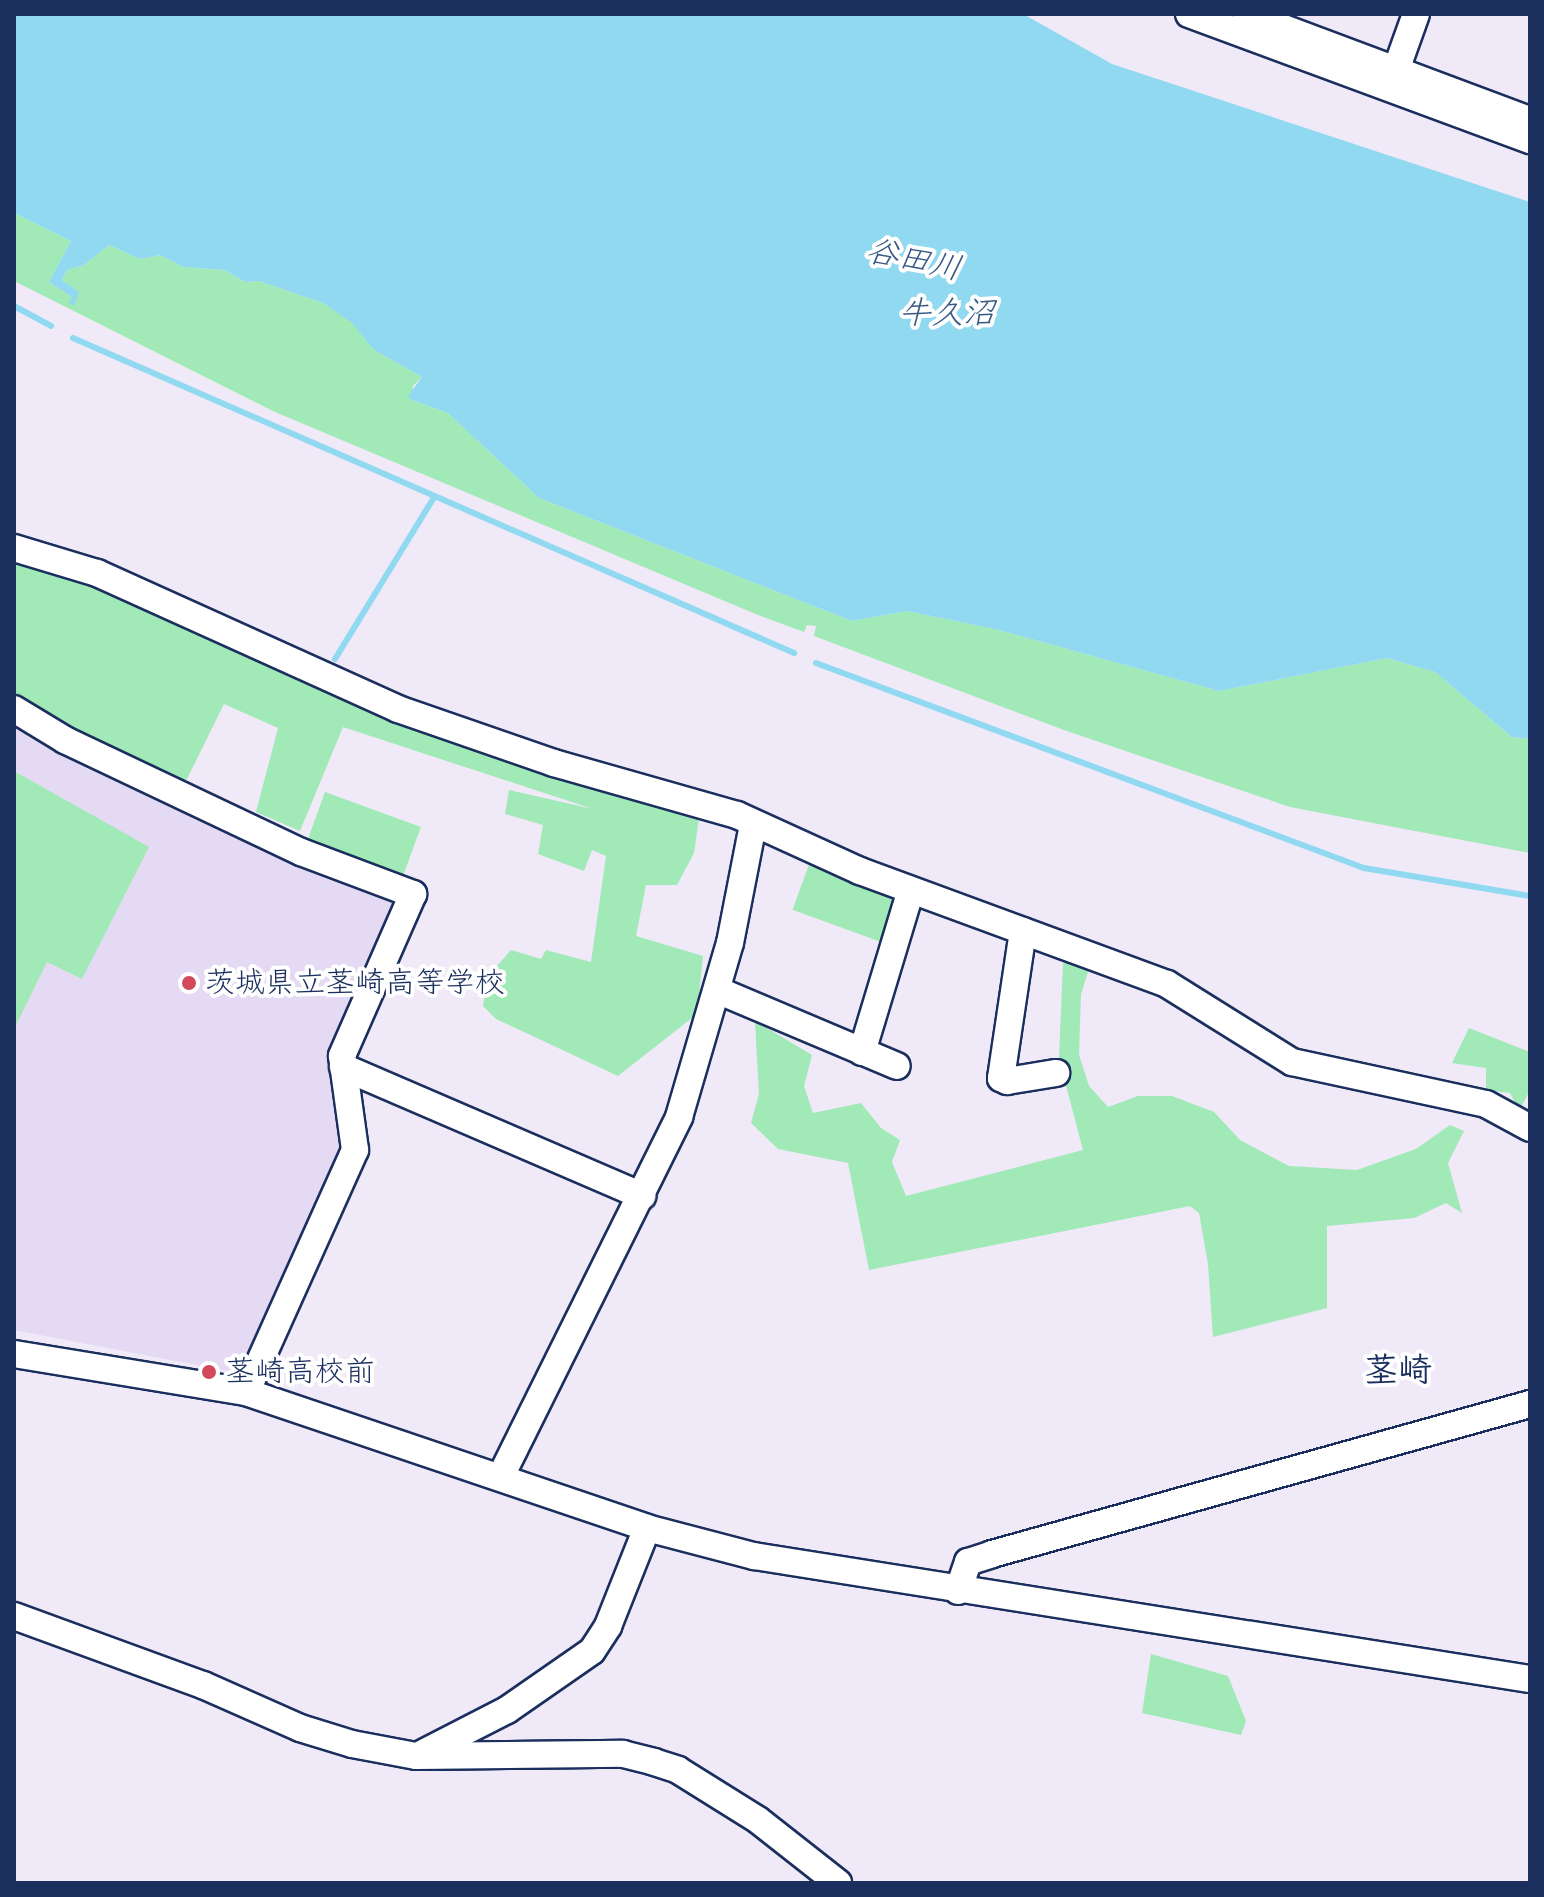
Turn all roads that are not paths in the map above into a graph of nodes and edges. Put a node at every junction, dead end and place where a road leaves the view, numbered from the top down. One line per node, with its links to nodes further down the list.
1 (1189, 14): 6 (street)
2 (1246, 14): 4 (street)
3 (1416, 14): 4 (street)
4 (1396, 70): 5 (street)
5 (1530, 120)
6 (1530, 140)
7 (14, 548): 9 (street)
8 (14, 709): 15 (street)
9 (753, 825): 10 (street); 12 (street)
10 (911, 890): 11 (street); 13 (street)
11 (1023, 931): 16 (street); 17 (street)
12 (717, 990): 13 (street); 18 (street)
13 (862, 1052): 14 (street)
14 (897, 1066)
15 (343, 1067): 18 (street); 20 (street)
16 (1056, 1073)
17 (1530, 1128)
18 (642, 1196): 22 (street)
19 (14, 1354): 20 (street)
20 (246, 1392): 22 (street)
21 (1530, 1404): 24 (street)
22 (501, 1476): 23 (street)
23 (647, 1528): 24 (street); 27 (street)
24 (958, 1591): 26 (street)
25 (14, 1616): 27 (street)
26 (1530, 1679)
27 (416, 1756): 28 (street)
28 (838, 1883)

